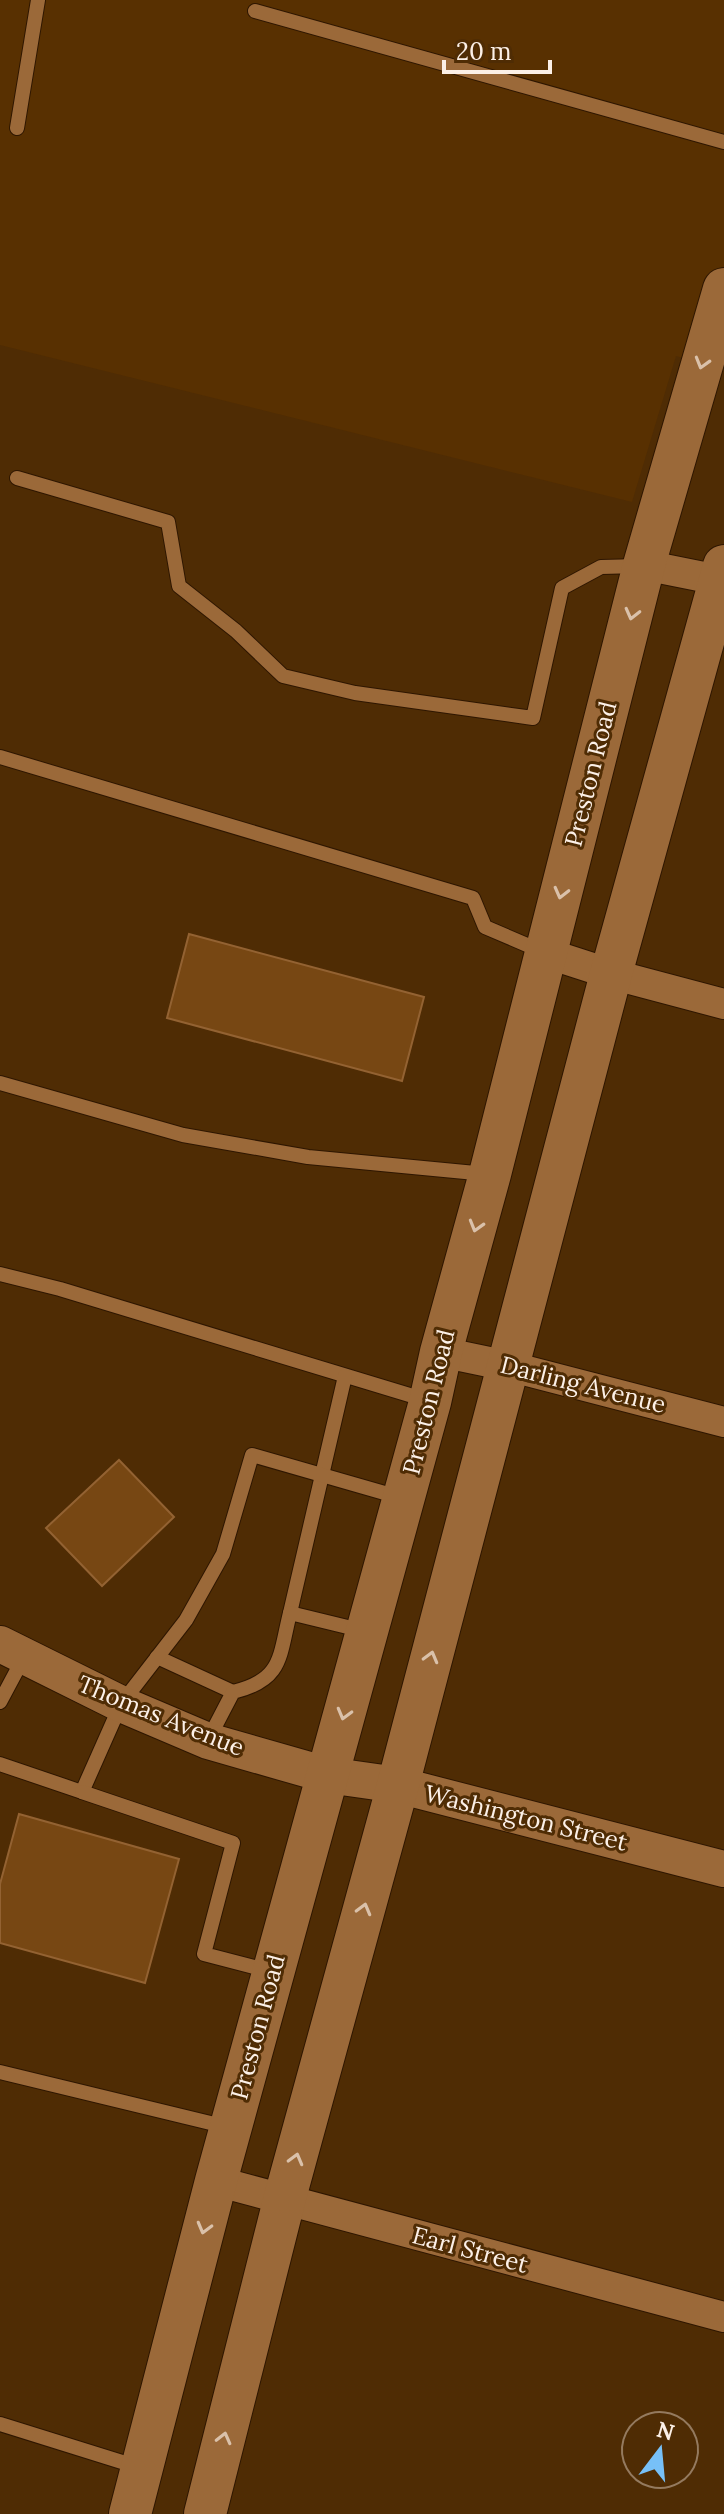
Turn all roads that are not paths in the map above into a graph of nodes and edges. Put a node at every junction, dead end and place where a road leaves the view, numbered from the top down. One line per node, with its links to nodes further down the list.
1 (38, 0): 3 (lane)
2 (255, 11): 4 (lane)
3 (17, 128)
4 (724, 142)
5 (724, 289): 7 (main road, Preston Road, one-way to 7)
6 (17, 478): 7 (lane)
7 (644, 565): 8 (street); 10 (main road, Preston Road, one-way to 10)
8 (723, 576): 11 (main road)
9 (0, 757): 10 (lane)
10 (546, 953): 11 (street); 14 (main road, Preston Road)
11 (611, 974): 12 (street); 17 (main road)
12 (724, 1004)
13 (0, 1083): 14 (lane)
14 (490, 1174): 16 (main road, Preston Road, one-way to 16)
15 (0, 1274): 18 (lane)
16 (441, 1352): 17 (street, Darling Avenue); 19 (main road, Preston Road)
17 (508, 1366): 20 (street, Darling Avenue); 33 (main road, one-way to 17)
18 (345, 1376): 19 (lane); 21 (lane)
19 (430, 1402): 22 (main road, Preston Road)
20 (724, 1422)
21 (322, 1475): 22 (lane); 23 (lane); 26 (lane)
22 (404, 1498): 24 (main road, Preston Road)
23 (290, 1613): 24 (lane); 27 (lane)
24 (366, 1632): 32 (main road, Preston Road, one-way to 32)
25 (12, 1650): 28 (lane); 29 (street, Thomas Avenue)
26 (157, 1657): 27 (lane); 29 (lane)
27 (233, 1692): 30 (lane)
28 (0, 1702)
29 (121, 1704): 30 (street, Thomas Avenue); 34 (lane)
30 (208, 1741): 32 (street, Thomas Avenue)
31 (0, 1764): 34 (lane)
32 (327, 1775): 33 (street, Washington Street); 36 (main road, Preston Road)
33 (398, 1785): 35 (street, Washington Street); 40 (main road, one-way to 33)
34 (82, 1792): 36 (lane)
35 (724, 1869)
36 (273, 1972): 38 (main road, Preston Road)
37 (0, 2072): 38 (lane)
38 (231, 2128): 39 (main road, Preston Road)
39 (216, 2181): 40 (street, Earl Street); 43 (main road, Preston Road, one-way to 43)
40 (284, 2201): 41 (street, Earl Street); 45 (main road, one-way to 40)
41 (724, 2317)
42 (0, 2424): 43 (lane)
43 (142, 2468): 44 (main road, Preston Road)
44 (130, 2514)
45 (205, 2514)

